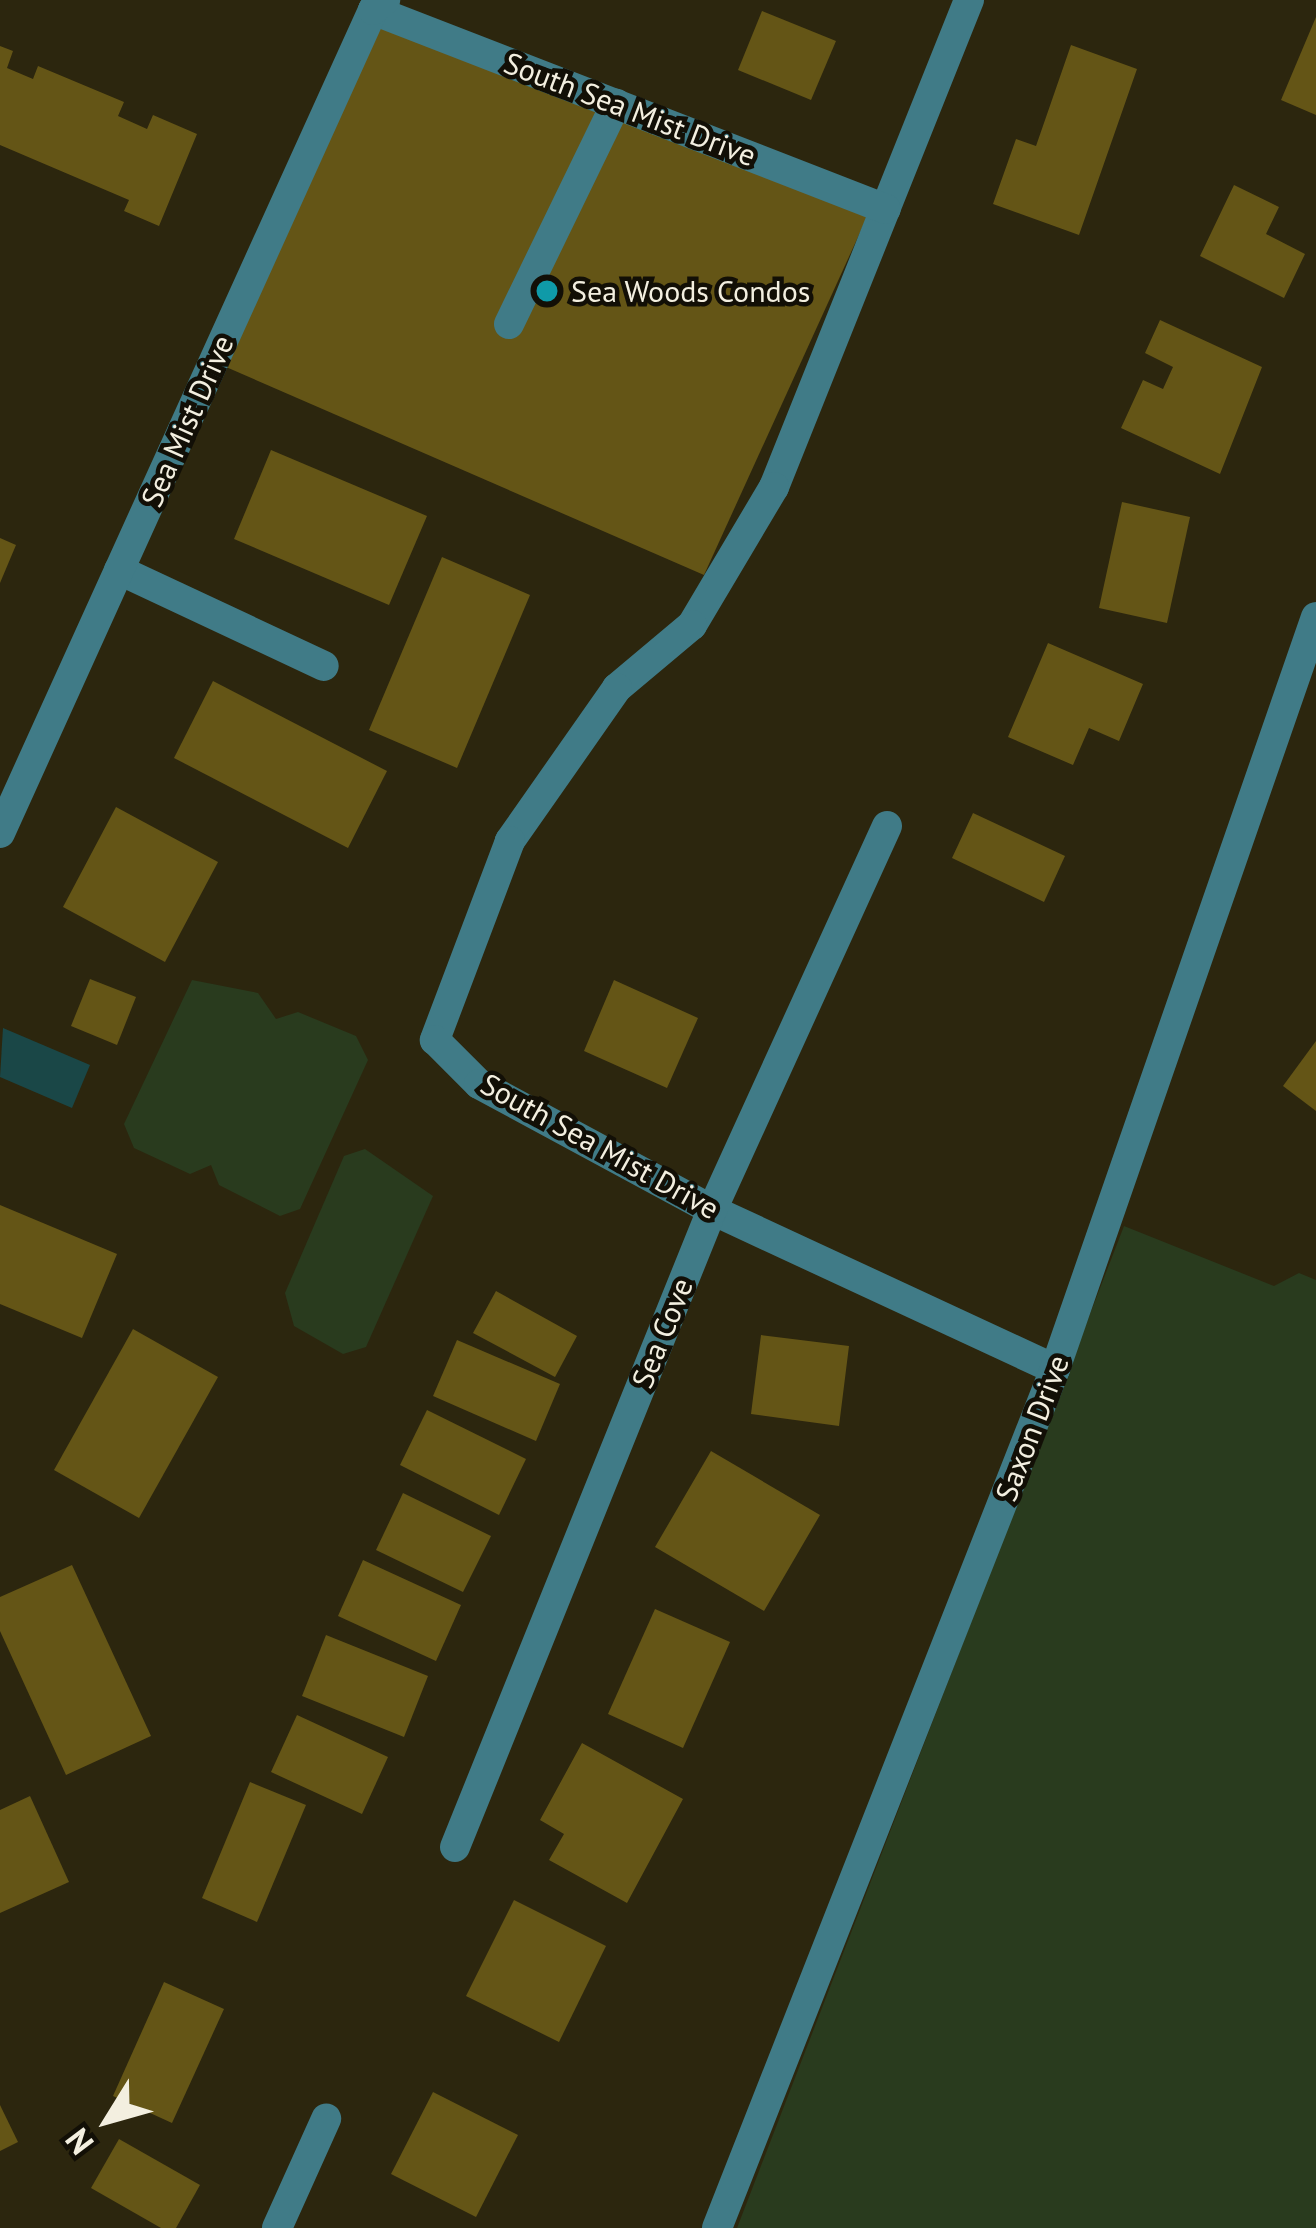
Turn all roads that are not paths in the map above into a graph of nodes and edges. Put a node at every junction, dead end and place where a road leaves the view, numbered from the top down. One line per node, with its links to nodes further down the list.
1 (969, 0): 4 (street, South Sea Mist Drive)
2 (376, 3): 3 (street, South Sea Mist Drive); 6 (street, Sea Mist Drive)
3 (616, 104): 4 (street, South Sea Mist Drive); 5 (street)
4 (886, 209): 11 (street, South Sea Mist Drive)
5 (509, 324)
6 (119, 570): 8 (street); 10 (street, Sea Mist Drive)
7 (1316, 617): 12 (street, Saxon Drive)
8 (324, 665)
9 (887, 826): 11 (street, Sea Cove)
10 (0, 832)
11 (712, 1210): 12 (street, South Sea Mist Drive); 13 (street, Sea Cove)
12 (1055, 1369): 16 (street, Saxon Drive)
13 (455, 1847)
14 (326, 2120): 15 (street)
15 (277, 2228)
16 (717, 2228)

